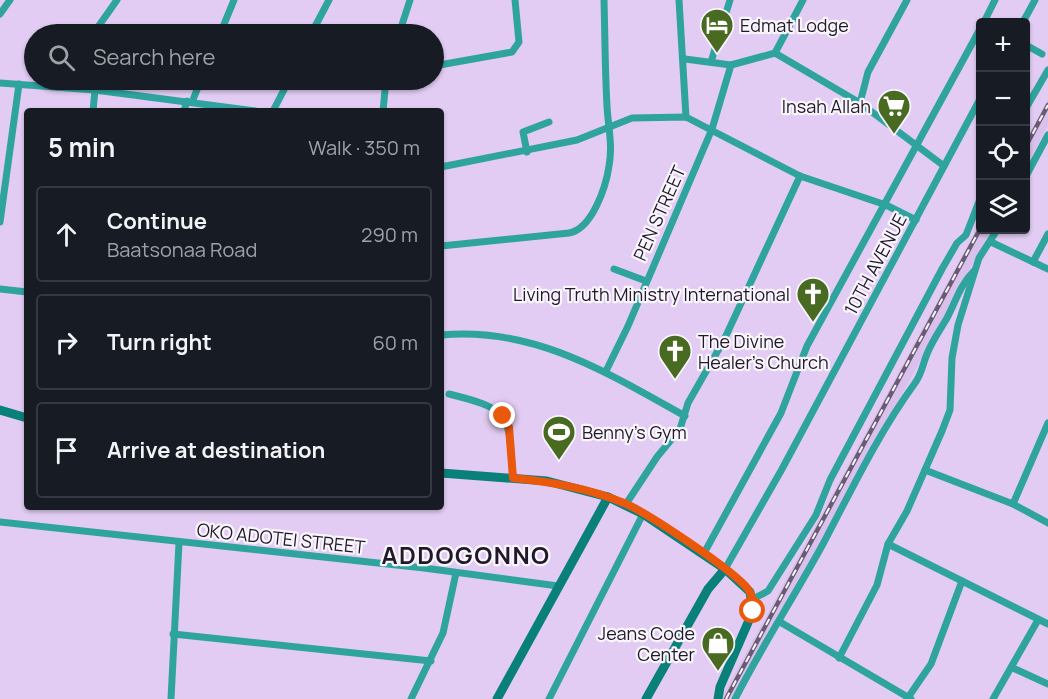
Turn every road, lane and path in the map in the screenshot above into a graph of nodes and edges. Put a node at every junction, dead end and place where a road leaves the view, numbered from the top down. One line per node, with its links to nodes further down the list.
1 (9, 0): 14 (street)
2 (117, 0): 17 (street)
3 (234, 0): 18 (street)
4 (329, 0): 19 (street)
5 (410, 0): 20 (street)
6 (515, 0): 27 (street)
7 (603, 0): 48 (street)
8 (679, 0): 25 (street)
9 (730, 0): 26 (street)
10 (803, 0): 23 (street)
11 (907, 0): 39 (street)
12 (995, 0): 15 (street)
13 (1035, 0): 16 (street)
14 (0, 14)
15 (986, 18)
16 (1025, 18)
17 (100, 24)
18 (224, 24)
19 (316, 24)
20 (402, 24)
21 (976, 38): 51 (street)
22 (1030, 47): 24 (street)
23 (775, 53): 28 (street); 39 (street)
24 (1042, 54)
25 (684, 59): 26 (street); 46 (street)
26 (711, 62): 28 (street)
27 (444, 64)
28 (731, 65): 49 (street, PEN STREET)
29 (1048, 70): 37 (street)
30 (0, 82): 31 (street)
31 (19, 84): 32 (street); 60 (street)
32 (24, 84)
33 (95, 90): 38 (street); 41 (street)
34 (196, 90): 38 (street)
35 (284, 90): 43 (street)
36 (385, 90): 44 (street)
37 (1030, 101)
38 (189, 102): 40 (street); 42 (street)
39 (860, 103): 51 (street)
40 (205, 107)
41 (93, 108)
42 (186, 108)
43 (275, 108)
44 (384, 108)
45 (976, 108): 54 (street, 10TH AVENUE)
46 (686, 117): 48 (street); 49 (street)
47 (549, 122): 52 (street)
48 (609, 128): 52 (street); 64 (street)
49 (712, 129): 56 (street); 69 (street, PEN STREET)
50 (1048, 135): 55 (street)
51 (916, 147): 54 (street); 57 (street)
52 (527, 152): 53 (street)
53 (444, 166)
54 (944, 166): 59 (street, 10TH AVENUE)
55 (1030, 169)
56 (800, 176): 57 (street); 76 (street)
57 (886, 205): 59 (street); 91 (street)
58 (976, 211): 96 (street)
59 (915, 220): 92 (street, 10TH AVENUE)
60 (0, 222)
61 (995, 234): 63 (street)
62 (1048, 234): 65 (street)
63 (991, 242): 65 (street); 68 (street)
64 (444, 246)
65 (1033, 262): 67 (street)
66 (614, 269): 69 (street)
67 (1048, 269)
68 (974, 271): 80 (street); 98 (street)
69 (646, 281): 73 (street, PEN STREET)
70 (0, 289): 71 (street)
71 (24, 292)
72 (444, 335): 73 (street)
73 (606, 371): 76 (street)
74 (449, 394): 82 (street)
75 (0, 410): 77 (street)
76 (685, 416): 84 (street)
77 (24, 417)
78 (1048, 423): 79 (street)
79 (1045, 439): 85 (street)
80 (925, 470): 85 (street); 90 (street)
81 (444, 473): 82 (street)
82 (513, 478): 83 (street)
83 (608, 497): 84 (street); 95 (street)
84 (626, 504): 86 (street)
85 (1013, 504): 88 (street)
86 (643, 514): 91 (street); 108 (street)
87 (0, 522): 89 (street, OKO ADOTEI STREET)
88 (1048, 523)
89 (179, 543): 93 (street, OKO ADOTEI STREET); 100 (street)
90 (888, 544): 94 (street); 101 (street)
91 (703, 555): 92 (street)
92 (724, 569): 96 (street); 109 (street)
93 (456, 573): 95 (street, OKO ADOTEI STREET); 102 (street)
94 (962, 581): 97 (street); 112 (street)
95 (558, 586): 107 (street)
96 (753, 599): 110 (street)
97 (1038, 620): 99 (street); 103 (street)
98 (780, 622): 101 (street); 111 (street)
99 (1048, 624)
100 (173, 634): 102 (street); 105 (street)
101 (839, 658): 112 (street)
102 (431, 661): 106 (street)
103 (1013, 668): 104 (street); 113 (street)
104 (1048, 684)
105 (171, 699)
106 (411, 699)
107 (497, 699)
108 (549, 699)
109 (646, 699)
110 (718, 699)
111 (735, 699)
112 (909, 699)
113 (993, 699)

